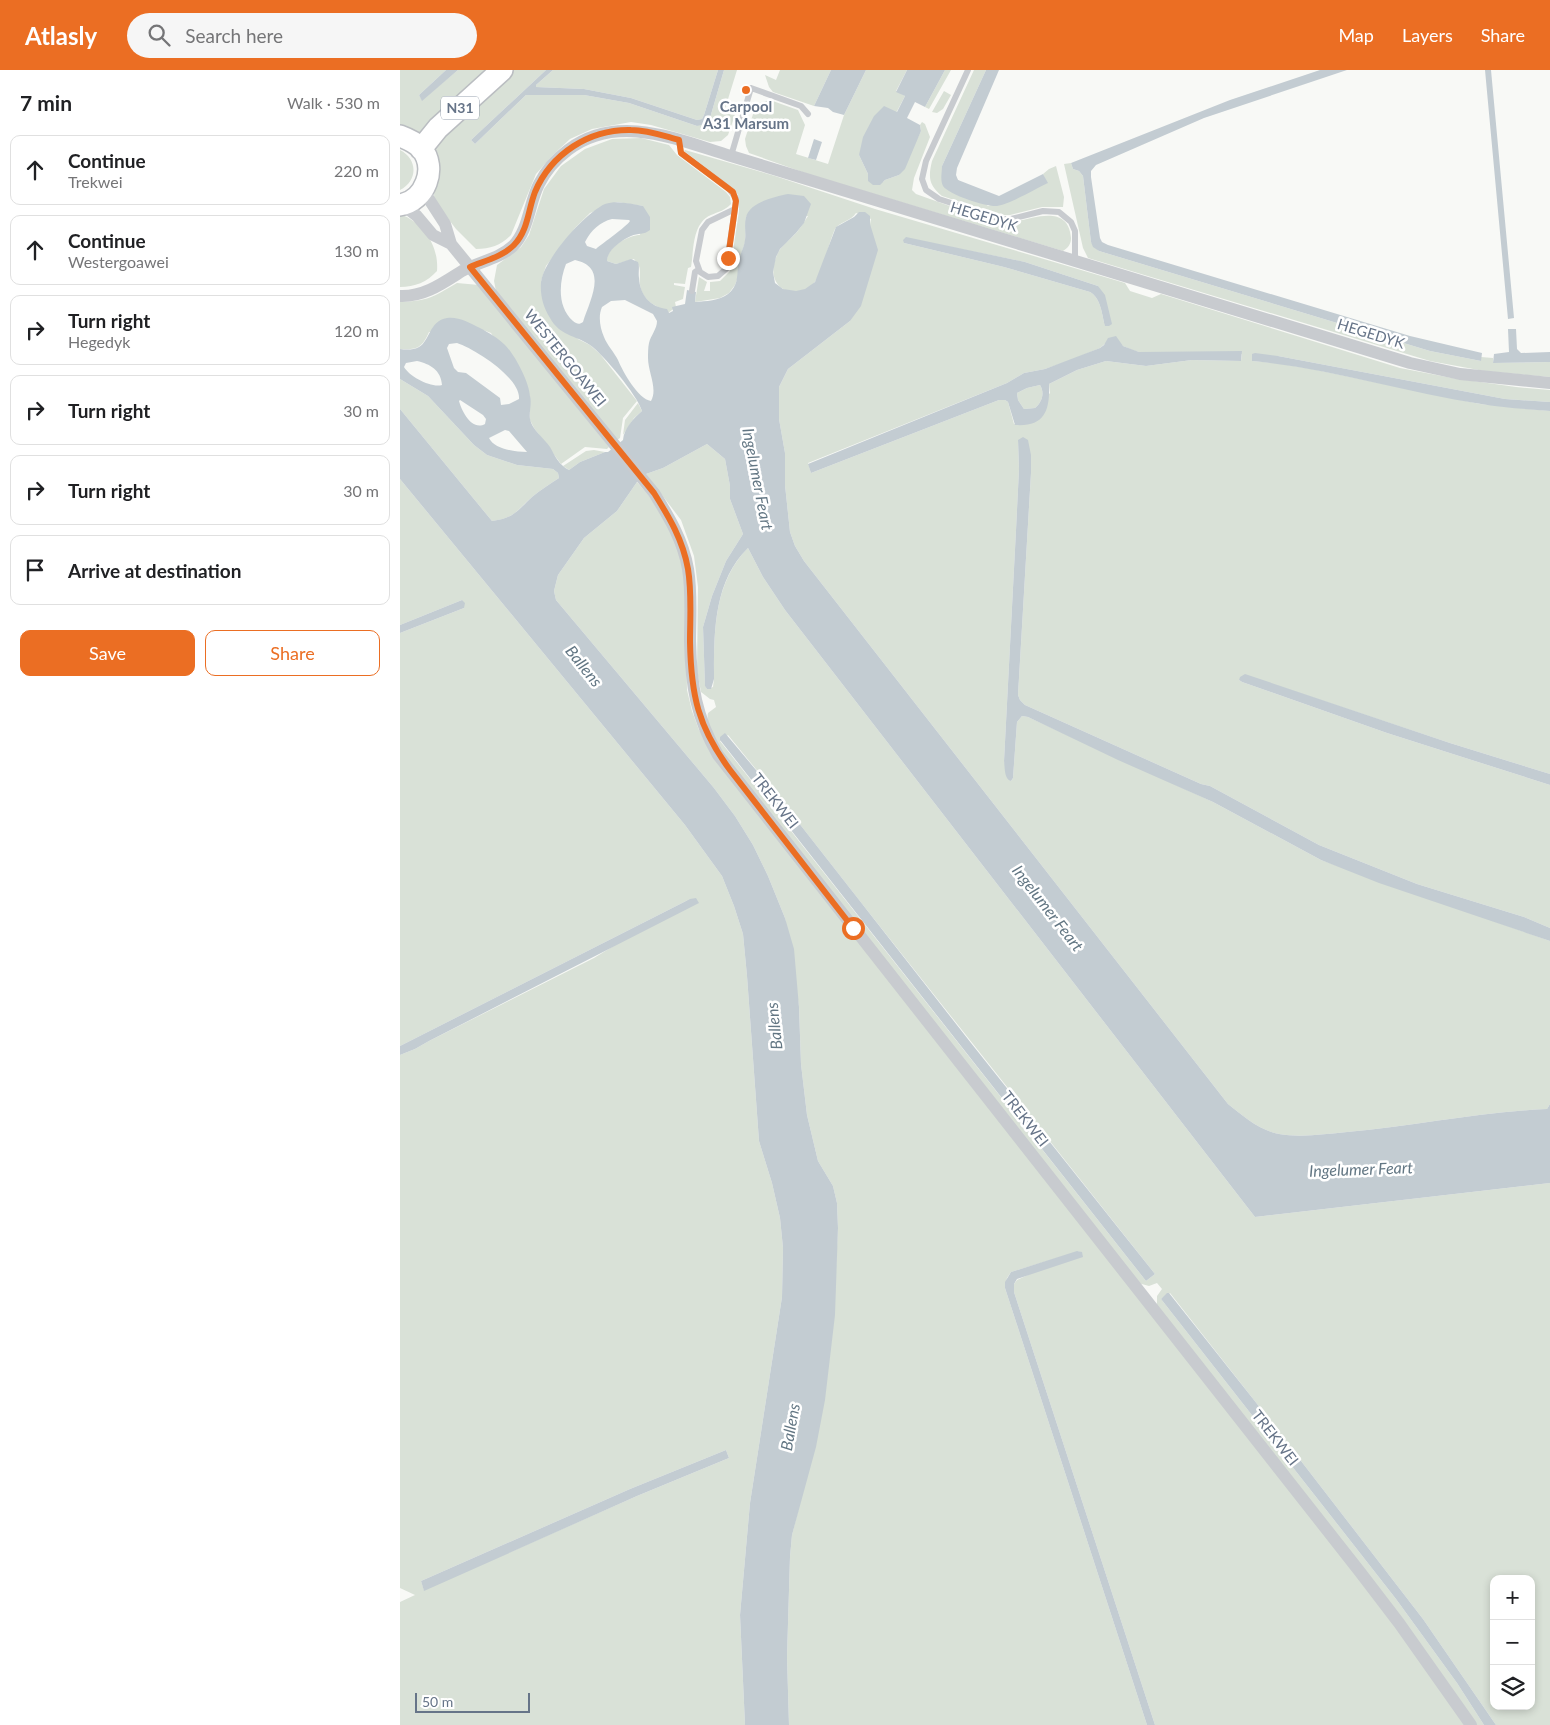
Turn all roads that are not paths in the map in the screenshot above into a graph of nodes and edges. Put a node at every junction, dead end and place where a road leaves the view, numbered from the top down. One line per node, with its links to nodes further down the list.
1 (502, 70): 6 (highway, N31)
2 (968, 70): 12 (lane)
3 (808, 114): 7 (lane)
4 (400, 136): 6 (highway)
5 (679, 140): 7 (street, HEGEDYK); 10 (lane); 13 (street, HEGEDYK)
6 (421, 149): 8 (highway)
7 (731, 156): 12 (street, HEGEDYK)
8 (423, 190): 9 (highway); 11 (street, WESTERGOAWEI)
9 (402, 205): 11 (street, WESTERGOAWEI)
10 (735, 209): 14 (lane); 14 (lane)
11 (451, 244): 13 (street, WESTERGOAWEI)
12 (1075, 262): 17 (street, HEGEDYK)
13 (470, 267): 16 (street, HEGEDYK); 18 (street, WESTERGOAWEI)
14 (698, 270): 15 (lane)
15 (692, 291)
16 (400, 296)
17 (1550, 383)
18 (654, 493): 19 (street, TREKWEI)
19 (1471, 1725)

